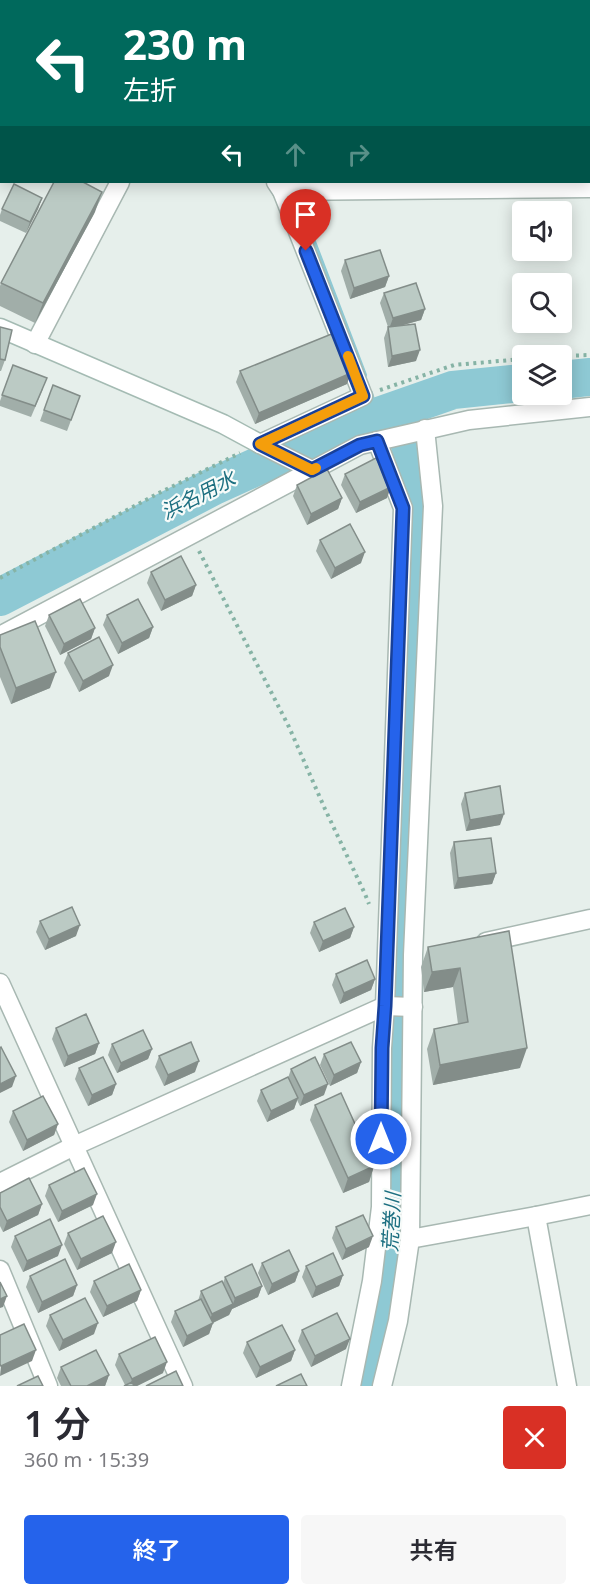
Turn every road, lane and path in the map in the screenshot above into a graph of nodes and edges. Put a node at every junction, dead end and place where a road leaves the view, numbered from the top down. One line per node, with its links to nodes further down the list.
1 (119, 183): 6 (street)
2 (446, 185): 3 (street); 4 (street)
3 (279, 186): 10 (street)
4 (590, 188)
5 (0, 328): 6 (street)
6 (35, 344): 14 (street)
7 (590, 355): 8 (path)
8 (572, 356)
9 (512, 360): 10 (path)
10 (363, 396): 14 (street)
11 (590, 407): 12 (street)
12 (425, 429): 13 (street); 23 (street)
13 (377, 441): 15 (street); 25 (street)
14 (260, 444): 15 (street); 17 (path)
15 (312, 470): 16 (street)
16 (190, 534): 18 (street); 19 (path)
17 (0, 578)
18 (0, 636)
19 (369, 904)
20 (590, 919): 21 (street)
21 (466, 945)
22 (434, 951): 23 (street)
23 (413, 956): 25 (street)
24 (0, 983): 26 (street)
25 (401, 1006): 26 (street); 30 (street); 34 (street)
26 (74, 1146): 27 (street); 33 (street)
27 (0, 1183)
28 (590, 1205): 29 (street)
29 (536, 1216): 30 (street); 36 (street)
30 (410, 1239): 35 (street)
31 (0, 1270): 32 (street)
32 (48, 1386)
33 (183, 1386)
34 (351, 1386)
35 (382, 1386)
36 (567, 1386)

